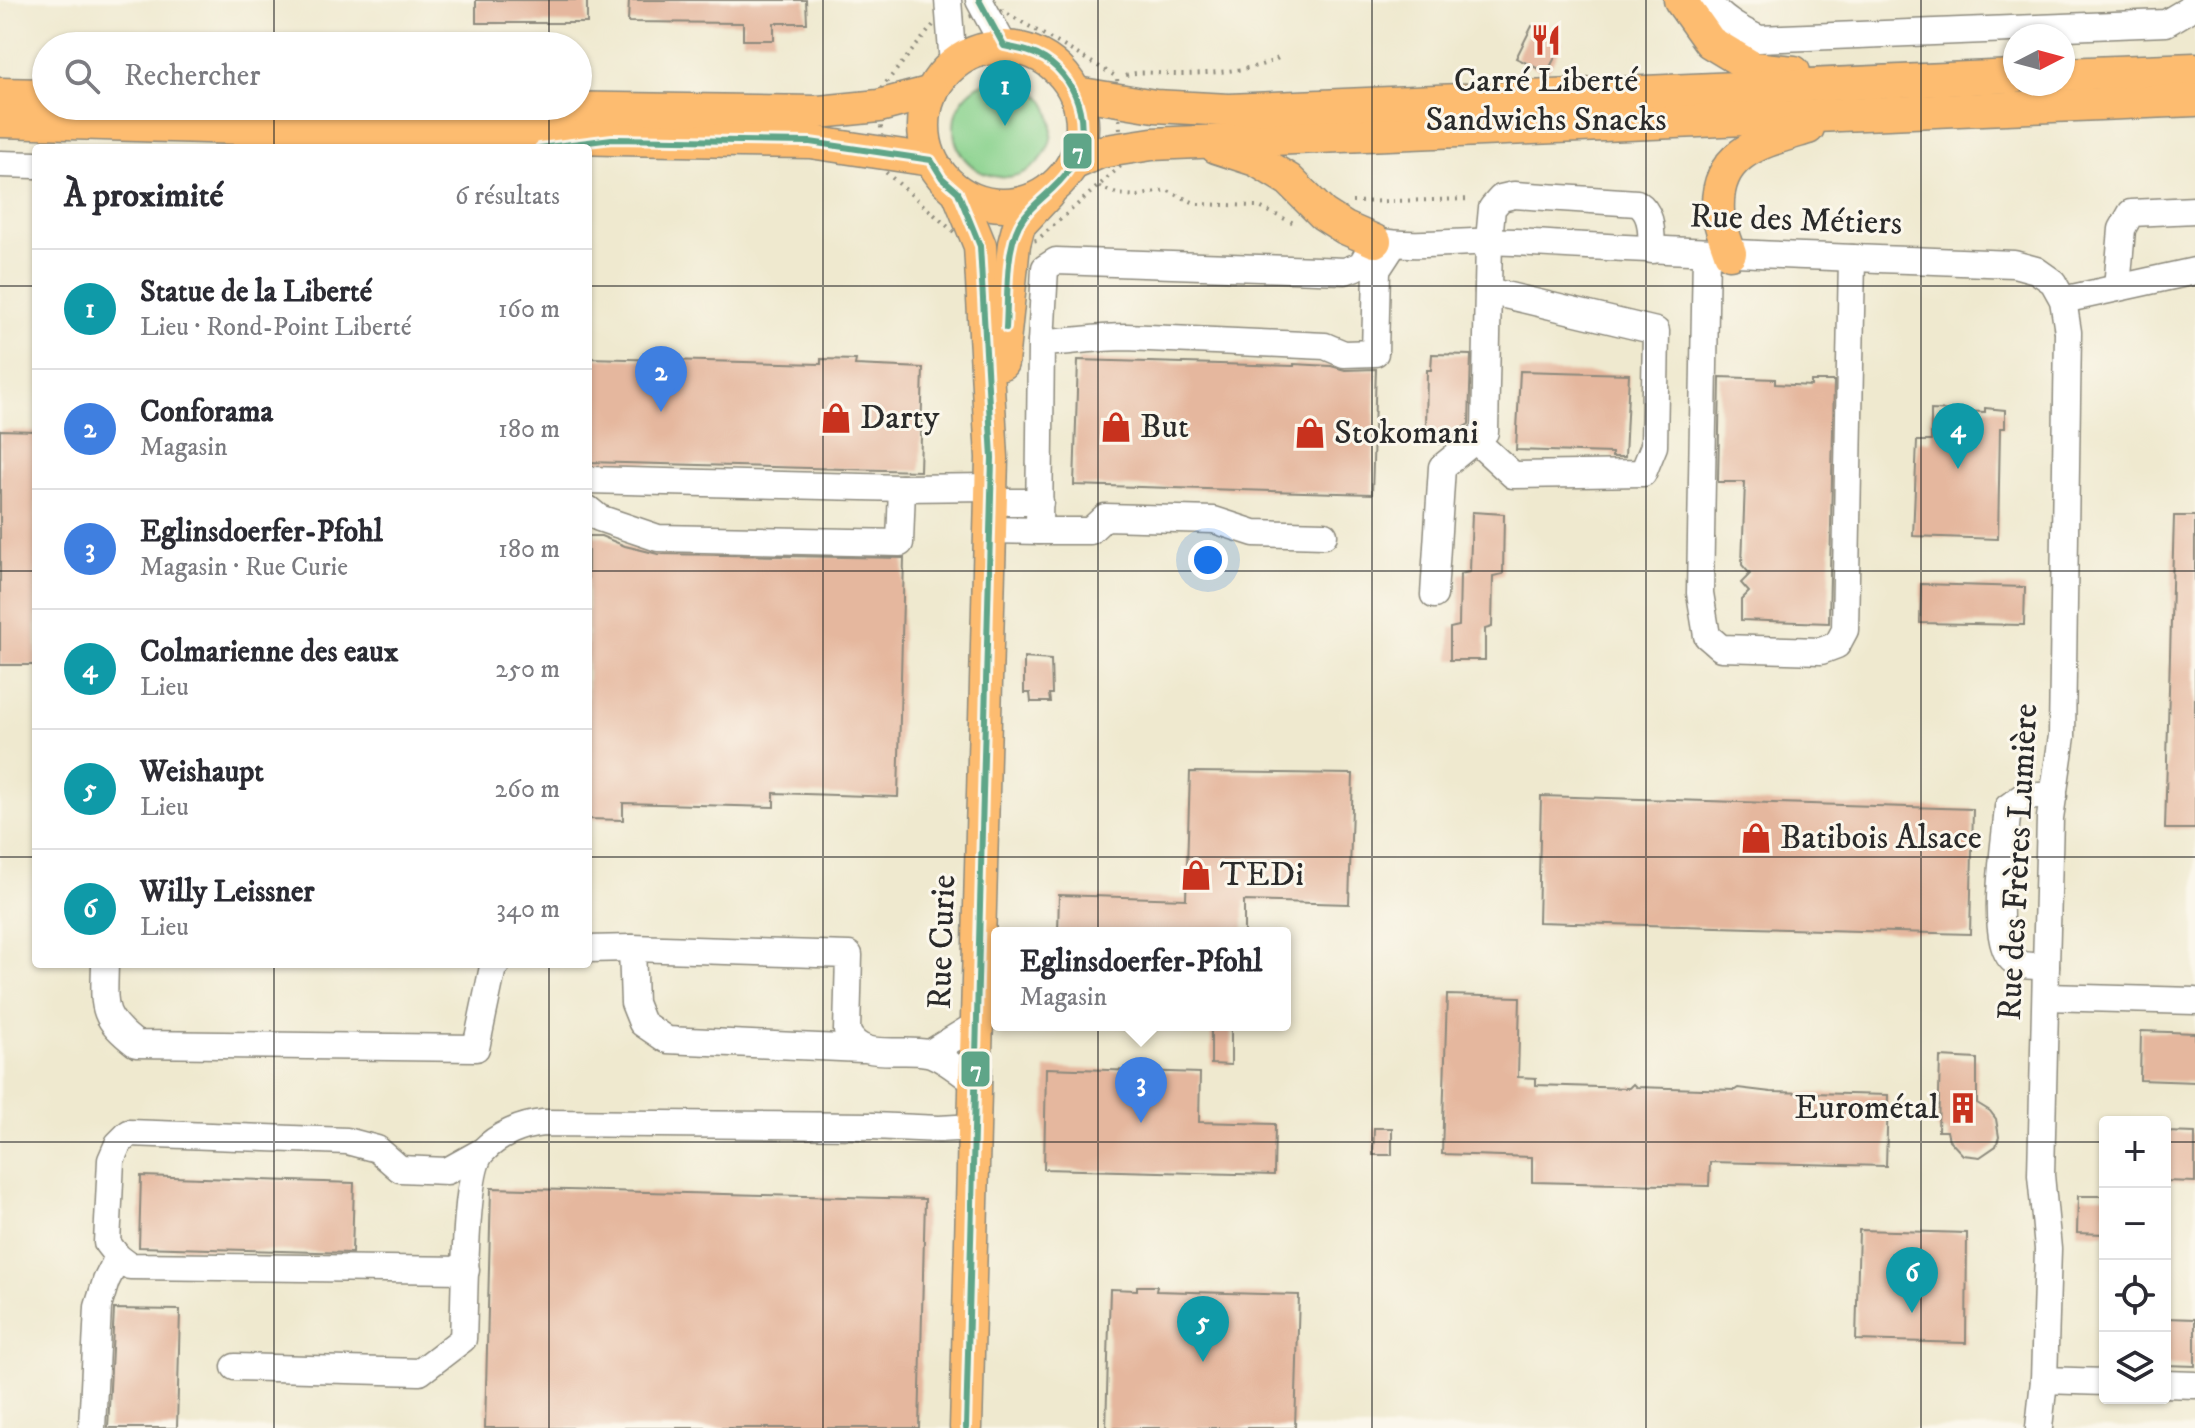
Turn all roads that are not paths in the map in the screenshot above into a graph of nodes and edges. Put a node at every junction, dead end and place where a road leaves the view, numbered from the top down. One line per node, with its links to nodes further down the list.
1 (1680, 0): 11 (main road)
2 (1707, 0): 3 (street)
3 (2195, 2)
4 (982, 7): 6 (street)
5 (949, 10): 7 (street)
6 (1004, 46): 7 (main road); 13 (main road)
7 (953, 65): 12 (main road)
8 (2195, 69): 9 (main road)
9 (2075, 74)
10 (2003, 77): 11 (main road)
11 (1889, 83): 13 (main road)
12 (932, 92): 17 (main road); 23 (main road)
13 (1076, 93): 26 (main road)
14 (0, 94): 15 (main road)
15 (32, 95)
16 (2195, 100): 18 (main road)
17 (592, 109)
18 (1852, 115): 21 (main road); 32 (main road)
19 (0, 121): 20 (main road)
20 (612, 139): 22 (street); 23 (main road)
21 (1202, 142): 26 (main road); 30 (main road)
22 (572, 144)
23 (931, 160): 27 (main road)
24 (0, 164): 25 (street)
25 (32, 165)
26 (1064, 176): 27 (main road); 42 (main road, Rue Curie)
27 (958, 192): 42 (main road, Rue Curie)
28 (2195, 210): 35 (street)
29 (1489, 240): 30 (street, Rue des Métiers); 31 (street, Rue des Métiers); 31 (street); 36 (street)
30 (1384, 243): 38 (street); 38 (street)
31 (1652, 250): 32 (street, Rue des Métiers)
32 (1718, 252): 33 (street, Rue des Métiers); 33 (street)
33 (1852, 258): 37 (street, Rue des Métiers)
34 (2195, 271): 35 (street)
35 (2117, 288): 37 (street)
36 (1488, 291): 39 (street); 39 (street)
37 (2063, 300): 48 (street, Rue des Frères Lumière)
38 (1041, 343): 43 (street)
39 (1475, 440): 47 (street)
40 (592, 480): 41 (street)
41 (902, 488): 42 (street); 44 (street)
42 (991, 494): 43 (street); 45 (street); 56 (main road, Rue Curie)
43 (1040, 502): 45 (street)
44 (592, 512)
45 (1039, 531): 46 (street)
46 (1324, 535)
47 (1434, 595)
48 (2054, 795): 51 (street, Rue des Frères Lumière); 51 (street)
49 (632, 948): 50 (street); 57 (street); 57 (street)
50 (592, 949)
51 (2046, 966): 54 (street, Rue des Frères Lumière)
52 (105, 968): 53 (street)
53 (493, 968)
54 (2046, 997): 55 (street); 65 (street, Rue des Frères Lumière)
55 (2195, 1001)
56 (977, 1024): 58 (street); 59 (main road, Rue Curie)
57 (862, 1049): 58 (street)
58 (930, 1053): 59 (street)
59 (976, 1083): 60 (main road, Rue Curie)
60 (974, 1127): 61 (street); 70 (main road, Rue Curie)
61 (481, 1152): 62 (street); 63 (street)
62 (118, 1257): 63 (street); 69 (street)
63 (466, 1270): 64 (street)
64 (235, 1367)
65 (2044, 1380): 66 (street); 71 (street, Rue des Frères Lumière)
66 (2099, 1382)
67 (2171, 1384): 68 (street)
68 (2195, 1385)
69 (92, 1428)
70 (966, 1428)
71 (2039, 1428)

